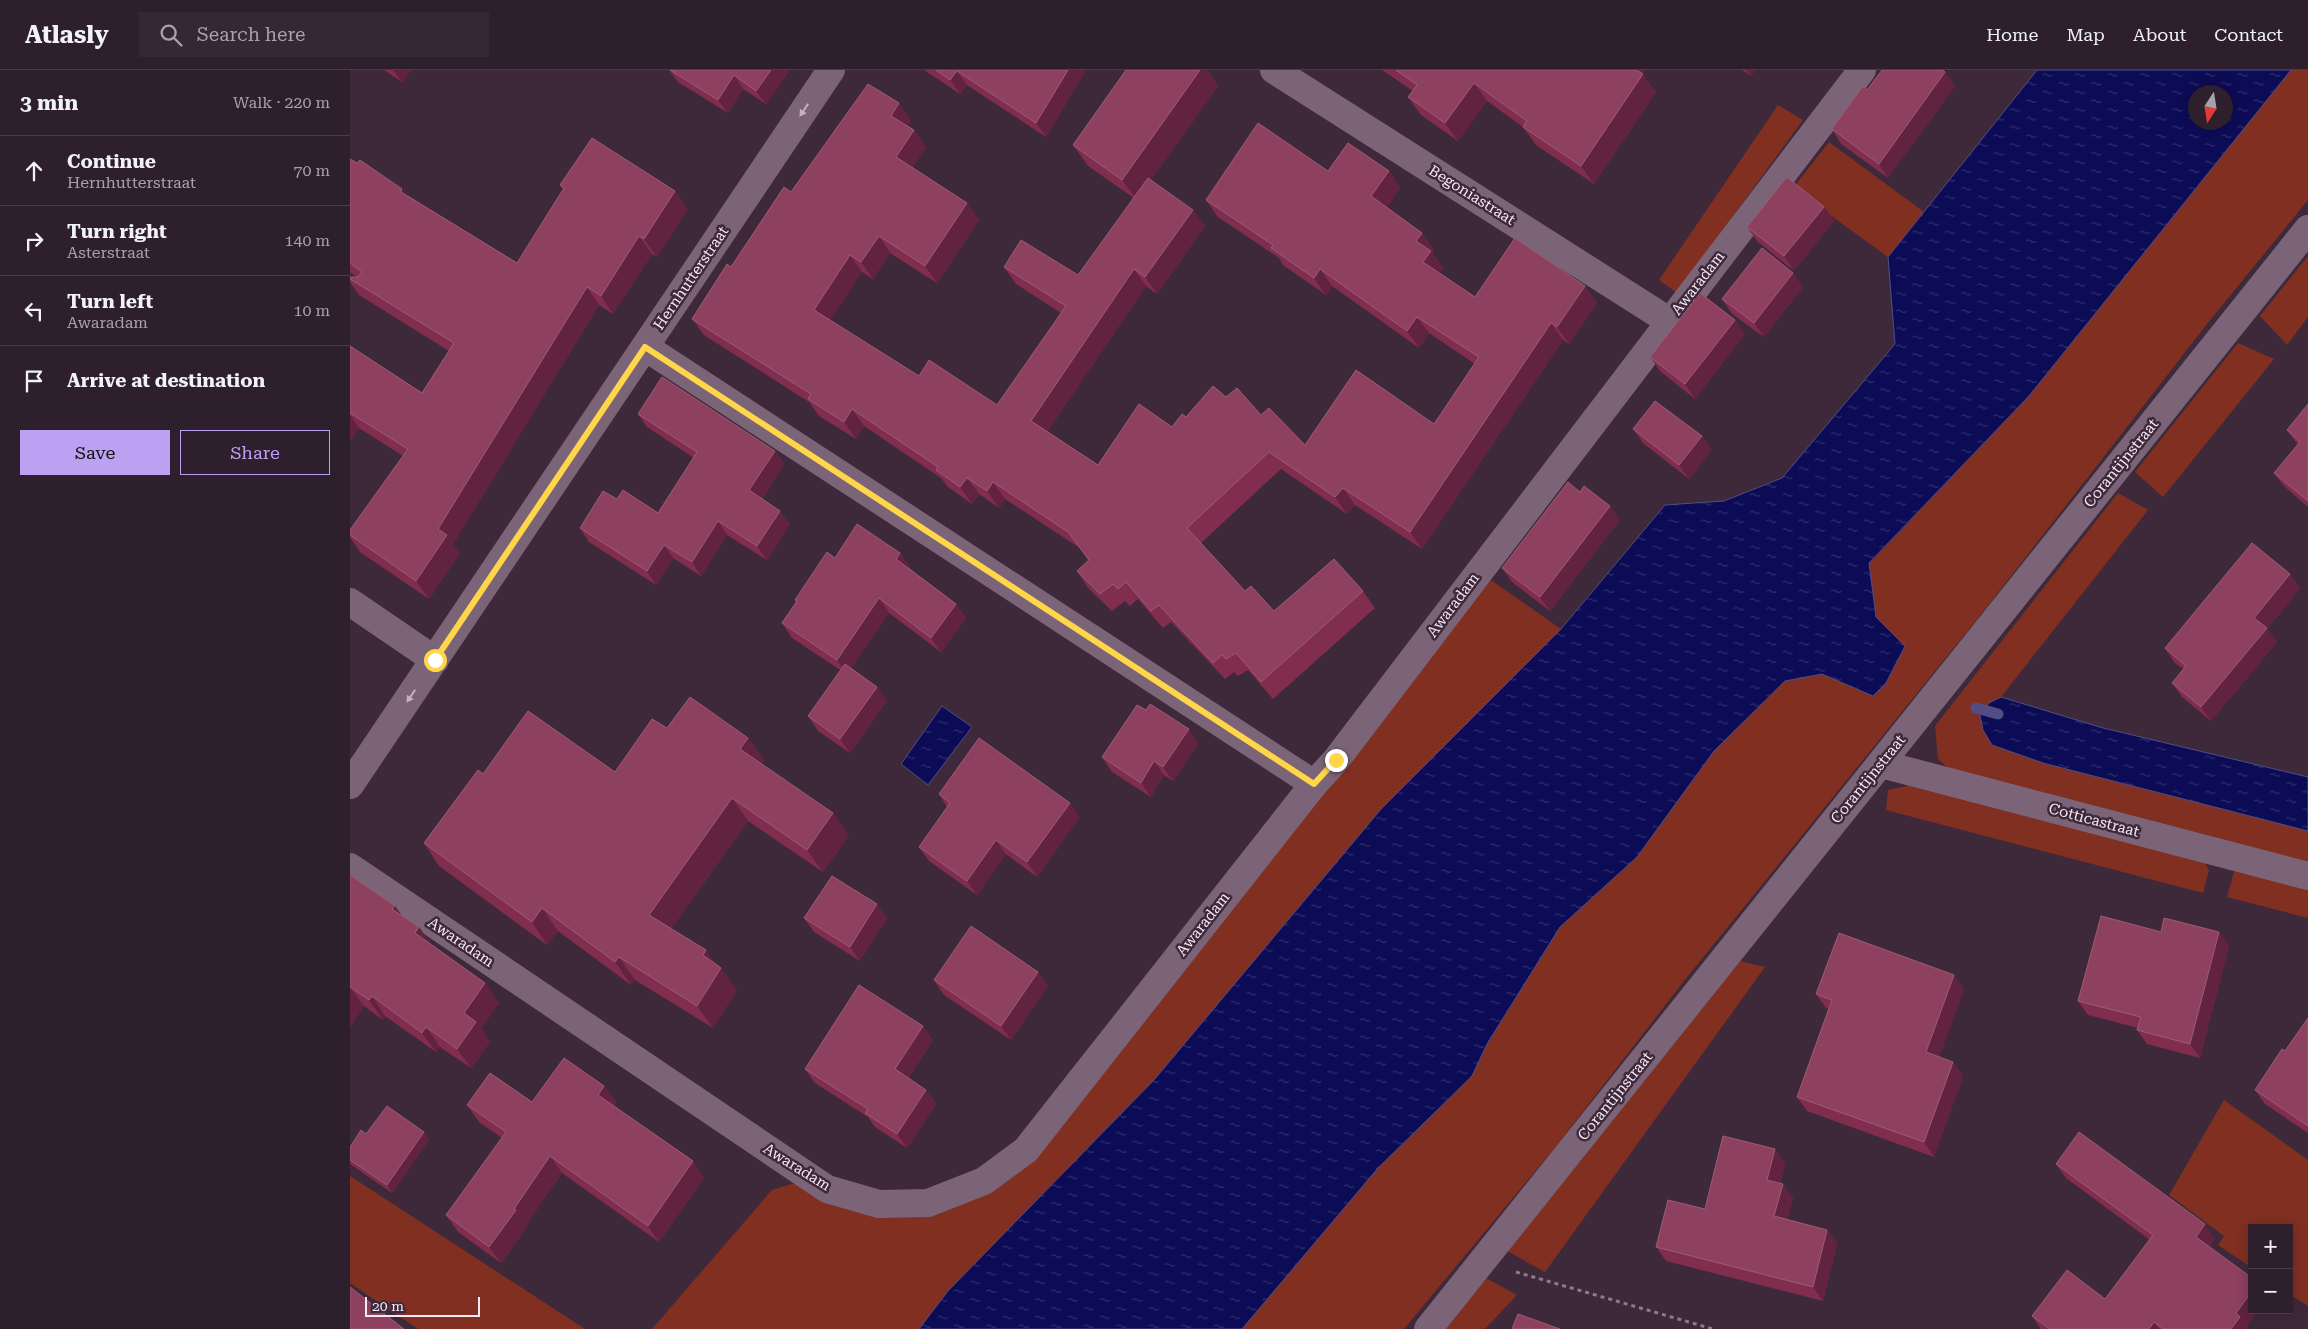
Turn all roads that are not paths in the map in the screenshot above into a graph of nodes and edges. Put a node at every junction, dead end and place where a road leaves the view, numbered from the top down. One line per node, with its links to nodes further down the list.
1 (831, 70): 6 (street, Hernhutterstraat, one-way to 6)
2 (1274, 70): 5 (street, Begoniastraat)
3 (1862, 70): 5 (street, Awaradam)
4 (2308, 229): 9 (street, Corantijnstraat)
5 (1669, 320): 10 (street, Awaradam)
6 (645, 347): 8 (street, Hernhutterstraat); 10 (street)
7 (350, 602): 8 (street)
8 (435, 660): 11 (street, Hernhutterstraat, one-way to 11)
9 (1881, 764): 13 (street, Cotticastraat); 14 (street, Corantijnstraat)
10 (1314, 784): 12 (street, Awaradam)
11 (350, 785)
12 (350, 867)
13 (2308, 876)
14 (1428, 1329)

